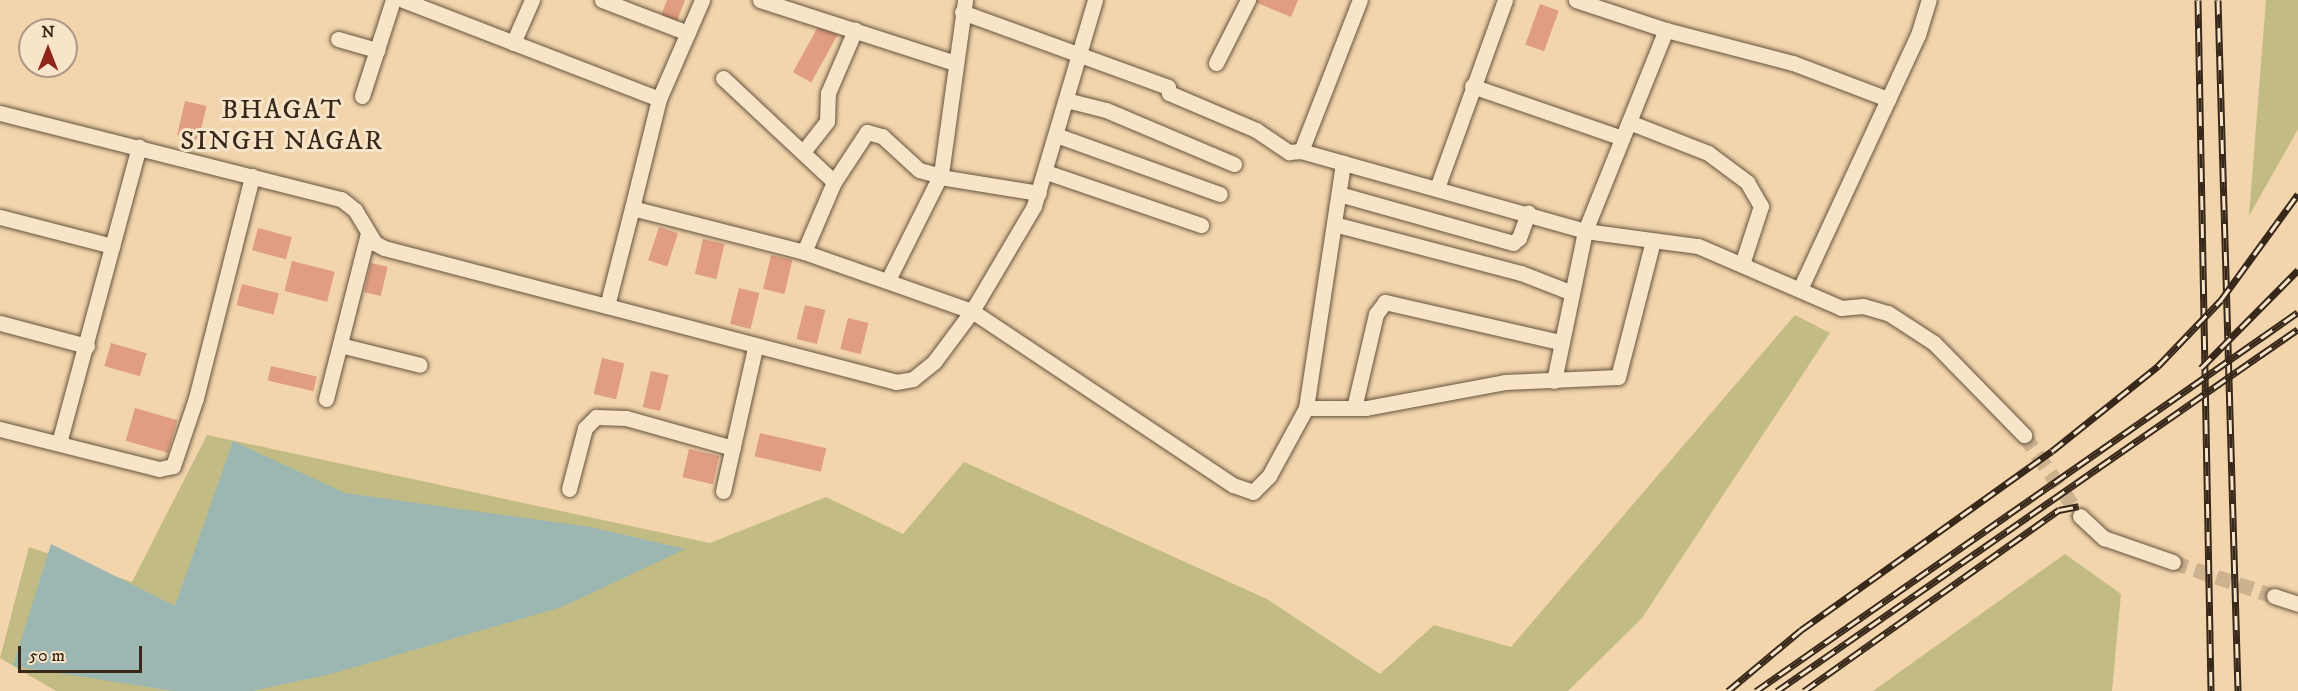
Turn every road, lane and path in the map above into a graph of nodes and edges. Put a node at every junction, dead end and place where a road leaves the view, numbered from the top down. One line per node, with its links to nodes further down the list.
1 (393, 0): 19 (street)
2 (402, 0): 18 (street)
3 (532, 0): 18 (street)
4 (602, 0): 16 (street)
5 (702, 0): 16 (street)
6 (1095, 0): 20 (street)
7 (1248, 0): 22 (street)
8 (1360, 0): 34 (street)
9 (1505, 0): 24 (street)
10 (1576, 0): 15 (street)
11 (1929, 0): 27 (street)
12 (770, 1): 14 (street)
13 (963, 6): 20 (street); 21 (street)
14 (855, 30): 21 (street); 35 (street)
15 (1666, 30): 27 (street); 30 (street)
16 (688, 33): 26 (street)
17 (338, 39): 19 (street)
18 (513, 43): 26 (street)
19 (377, 50): 25 (street)
20 (1078, 53): 28 (street); 34 (street)
21 (955, 63): 40 (street)
22 (1216, 63)
23 (723, 78): 35 (street)
24 (1472, 86): 32 (street); 42 (street)
25 (362, 96)
26 (659, 99): 46 (street)
27 (1888, 99): 58 (street)
28 (1066, 100): 31 (street); 37 (street)
29 (0, 113): 33 (street)
30 (1629, 122): 32 (street); 56 (street)
31 (1056, 135): 38 (street); 44 (street)
32 (1622, 138): 51 (street)
33 (139, 147): 39 (street); 54 (street)
34 (1301, 151): 36 (street)
35 (803, 152): 41 (street)
36 (1343, 163): 42 (street); 45 (street)
37 (1234, 164)
38 (1046, 172): 43 (street); 50 (street)
39 (252, 176): 52 (street); 74 (street)
40 (940, 177): 41 (street); 43 (street); 57 (street)
41 (834, 182): 55 (street)
42 (1437, 188): 47 (street)
43 (1039, 193): 61 (street)
44 (1220, 194)
45 (1339, 194): 47 (street); 49 (street)
46 (632, 208): 55 (street); 60 (street)
47 (1528, 213): 51 (street)
48 (0, 217): 54 (street)
49 (1334, 224): 59 (street); 70 (street)
50 (1202, 225)
51 (1585, 231): 53 (street); 59 (street)
52 (368, 233): 60 (street); 64 (street)
53 (1653, 241): 56 (street); 68 (street)
54 (112, 246): 65 (street)
55 (804, 252): 57 (street)
56 (1742, 264): 58 (street)
57 (888, 280): 61 (street)
58 (1800, 289): 73 (street)
59 (1570, 292): 63 (street)
60 (607, 306): 66 (street)
61 (972, 311): 66 (street); 70 (street)
62 (0, 323): 65 (street)
63 (1560, 342): 68 (street); 71 (street)
64 (340, 345): 67 (street); 69 (street)
65 (87, 346): 74 (street)
66 (755, 348): 75 (street)
67 (420, 365)
68 (1554, 381): 71 (street)
69 (326, 399)
70 (1306, 408): 71 (street)
71 (1354, 408)
72 (0, 429): 74 (street)
73 (2024, 435)
74 (59, 443)
75 (733, 448): 76 (street); 77 (street)
76 (569, 489)
77 (723, 491)
78 (2080, 516): 79 (street)
79 (2173, 562)
80 (2274, 597): 81 (street)
81 (2298, 604)

